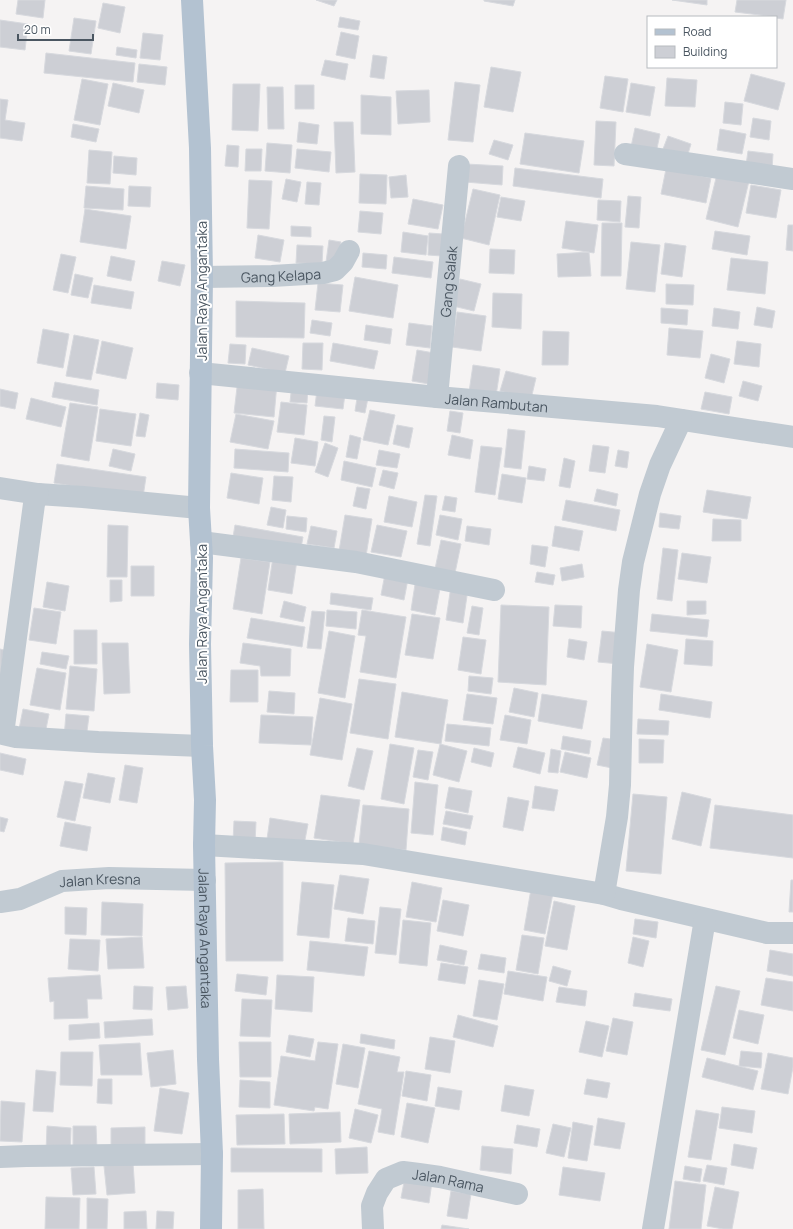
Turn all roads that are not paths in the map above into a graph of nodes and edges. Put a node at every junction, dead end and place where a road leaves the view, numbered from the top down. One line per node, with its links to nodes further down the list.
1 (192, 0): 6 (main road, Jalan Raya Angantaka)
2 (626, 154): 4 (street)
3 (459, 166): 8 (street, Gang Salak)
4 (793, 179)
5 (349, 252): 6 (street, Gang Kelapa)
6 (202, 277): 7 (main road, Jalan Raya Angantaka)
7 (200, 372): 8 (street, Jalan Rambutan); 13 (main road, Jalan Raya Angantaka)
8 (437, 397): 9 (street, Jalan Rambutan)
9 (681, 420): 10 (street, Jalan Rambutan); 20 (street)
10 (793, 437)
11 (0, 488): 12 (street)
12 (38, 494): 13 (street); 16 (street)
13 (199, 508): 14 (main road, Jalan Raya Angantaka)
14 (201, 542): 15 (street); 17 (main road, Jalan Raya Angantaka)
15 (494, 590)
16 (1, 734): 17 (street)
17 (202, 746): 18 (main road, Jalan Raya Angantaka)
18 (204, 845): 19 (main road, Jalan Raya Angantaka); 20 (street)
19 (205, 880): 21 (street, Jalan Kresna); 24 (main road, Jalan Raya Angantaka)
20 (604, 894): 22 (street)
21 (0, 902)
22 (705, 919): 23 (street); 29 (street)
23 (793, 933)
24 (212, 1154): 25 (street); 27 (main road, Jalan Raya Angantaka)
25 (0, 1157)
26 (517, 1194): 28 (street, Jalan Rama)
27 (211, 1229)
28 (373, 1229)
29 (653, 1229)

